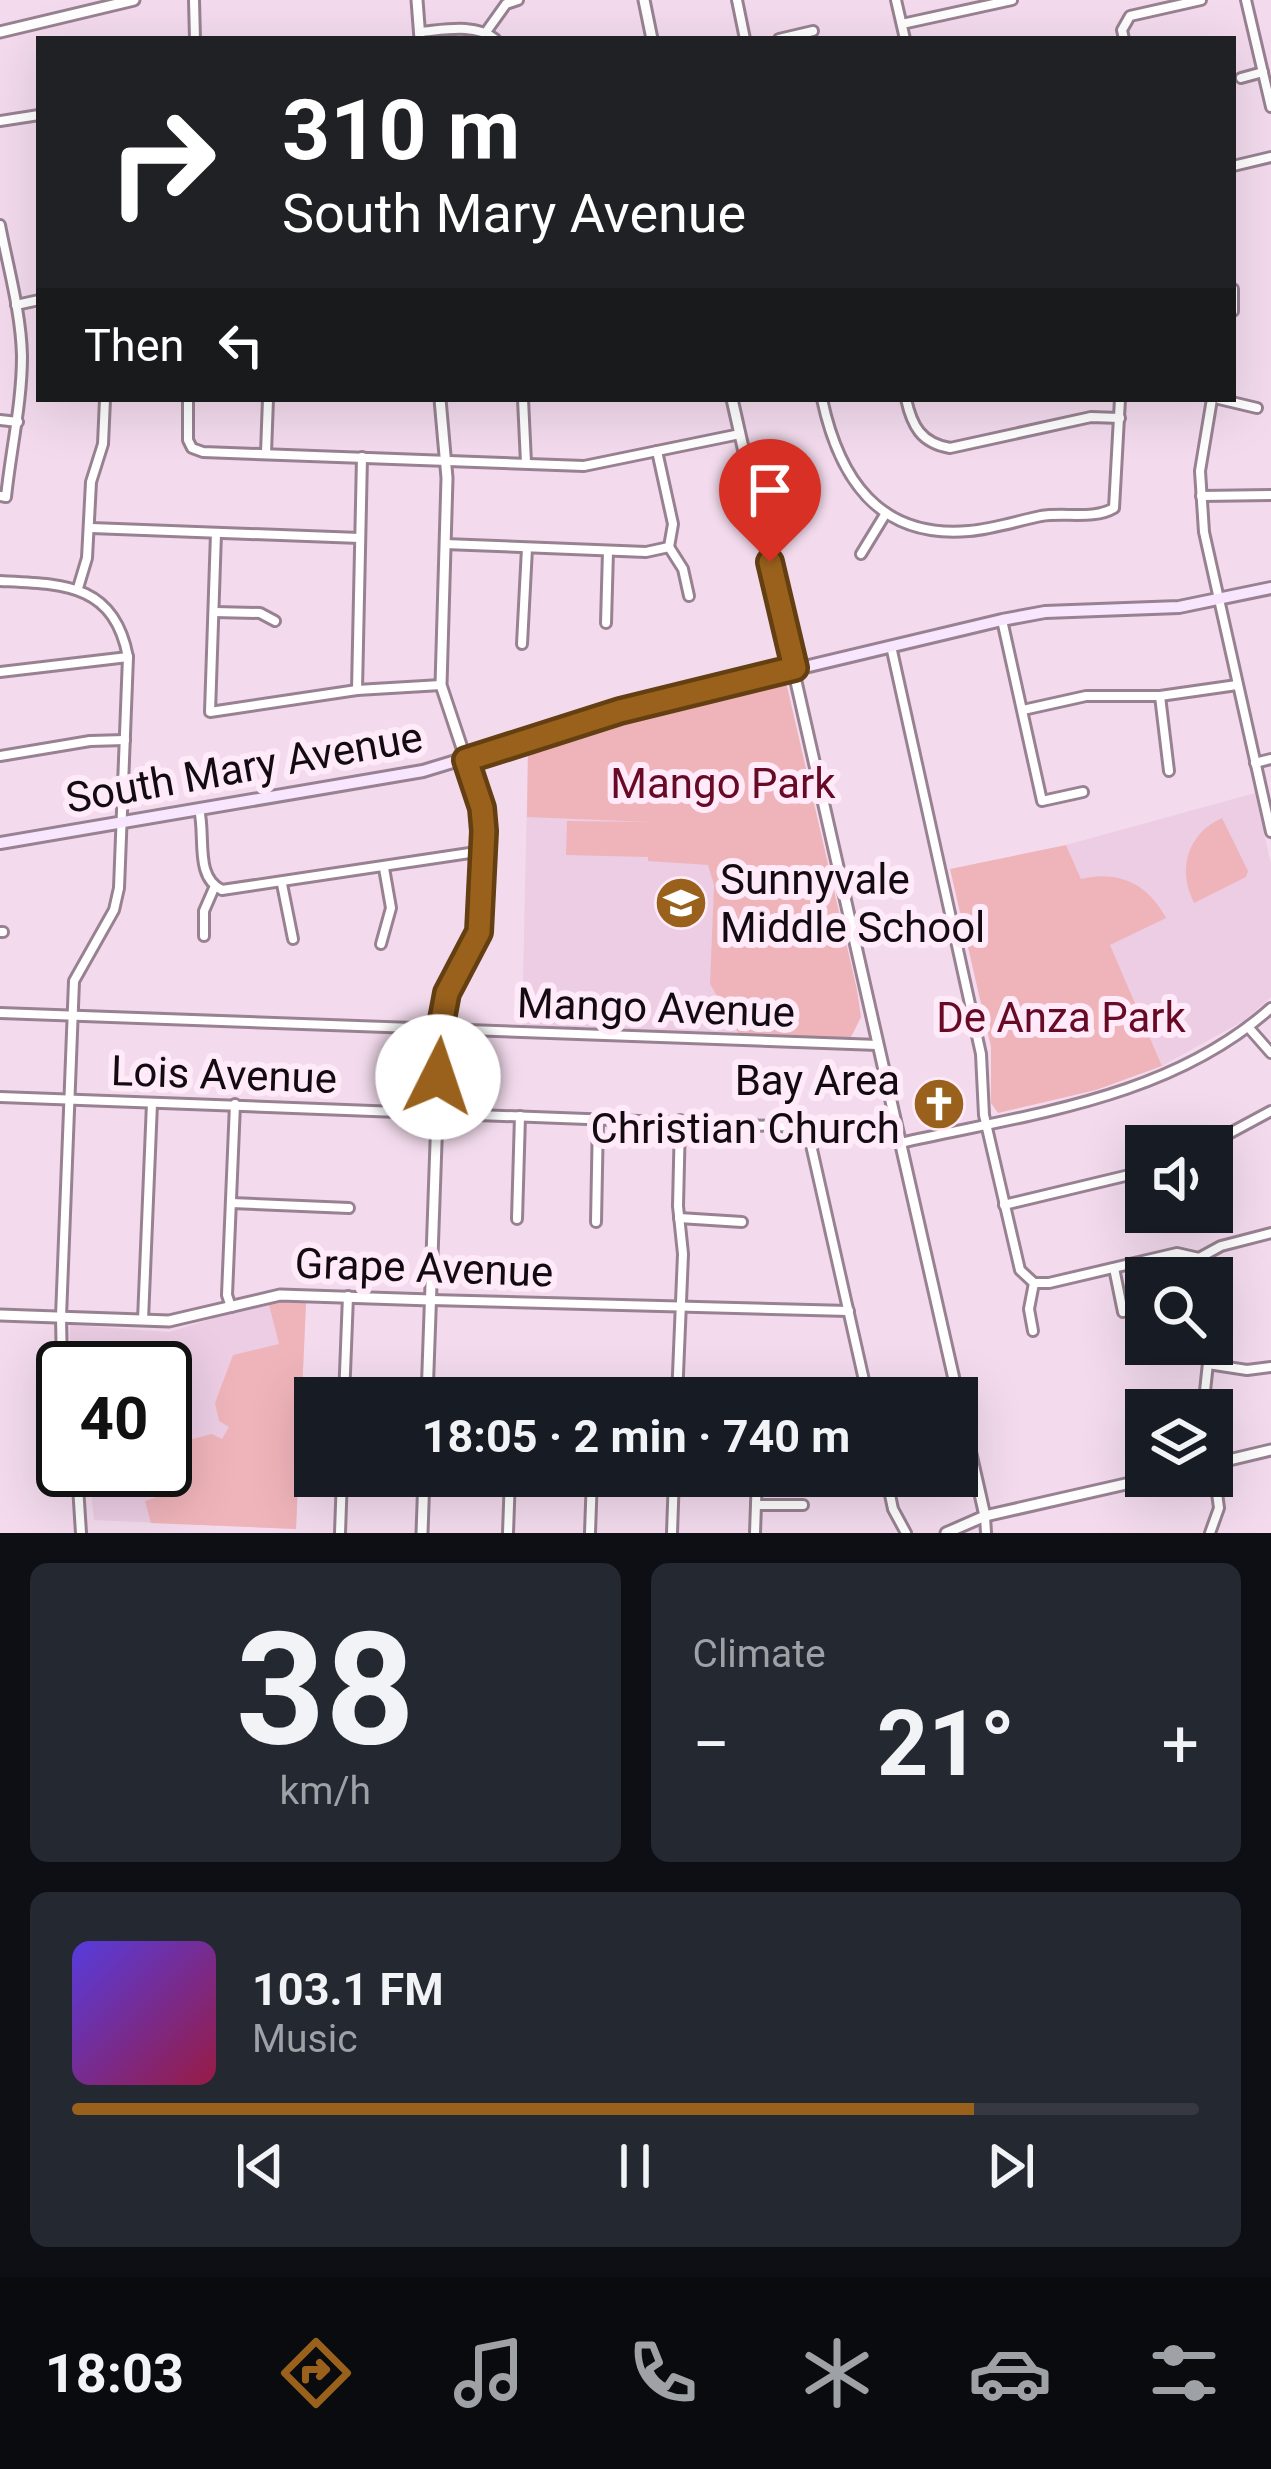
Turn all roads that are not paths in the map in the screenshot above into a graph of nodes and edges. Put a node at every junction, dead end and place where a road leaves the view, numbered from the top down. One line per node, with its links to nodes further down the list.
1 (134, 0): 13 (street)
2 (194, 0): 15 (street)
3 (417, 0): 16 (street)
4 (518, 0): 14 (street)
5 (644, 0): 18 (street)
6 (737, 0): 19 (street)
7 (896, 0): 11 (street)
8 (1012, 0): 11 (street)
9 (1201, 0): 22 (street)
10 (1246, 0): 23 (street)
11 (902, 24): 21 (street)
12 (813, 31): 20 (street)
13 (0, 32)
14 (486, 32): 16 (street); 17 (street)
15 (195, 36)
16 (420, 36)
17 (491, 36)
18 (651, 36)
19 (744, 36)
20 (792, 36)
21 (904, 36)
22 (1124, 36)
23 (1263, 73): 24 (street); 25 (street)
24 (1240, 78)
25 (1271, 106)
26 (36, 115): 27 (street)
27 (0, 121)
28 (1271, 157): 29 (street)
29 (1236, 165)
30 (0, 225): 32 (street)
31 (36, 301): 32 (street)
32 (16, 305): 47 (street)
33 (105, 402): 58 (street)
34 (188, 402): 50 (street)
35 (268, 402): 50 (street)
36 (440, 402): 52 (street)
37 (523, 402): 53 (street)
38 (733, 402): 48 (street)
39 (823, 402): 57 (street)
40 (907, 402): 45 (street)
41 (1120, 402): 45 (street)
42 (1214, 402): 56 (street)
43 (1229, 402): 44 (street)
44 (1258, 408)
45 (1120, 418): 57 (street)
46 (0, 420): 47 (street)
47 (18, 422): 55 (street)
48 (740, 434): 49 (street); 78 (street)
49 (656, 451): 53 (street); 62 (street)
50 (266, 453): 51 (street)
51 (362, 458): 52 (street); 60 (street)
52 (445, 462): 53 (street); 61 (street)
53 (526, 464)
54 (1271, 495): 56 (street)
55 (3, 496)
56 (1201, 496): 70 (street)
57 (886, 513): 65 (street)
58 (91, 528): 59 (street); 67 (street)
59 (216, 533): 60 (street); 71 (street)
60 (360, 538): 82 (street)
61 (445, 544): 63 (street); 80 (street)
62 (669, 547): 64 (street); 69 (street)
63 (527, 548): 64 (street); 75 (street)
64 (608, 551): 74 (street)
65 (860, 554)
66 (0, 581): 67 (street)
67 (77, 588): 77 (street)
68 (1271, 588): 70 (main road, South Mary Avenue)
69 (689, 596)
70 (1217, 599): 72 (main road, South Mary Avenue); 81 (street)
71 (214, 612): 73 (street); 82 (street)
72 (1002, 620): 76 (main road, South Mary Avenue); 84 (street)
73 (275, 621)
74 (606, 622)
75 (522, 644)
76 (891, 646): 78 (main road, South Mary Avenue); 119 (street)
77 (128, 657): 79 (street); 85 (street)
78 (795, 668): 88 (main road, South Mary Avenue); 108 (street)
79 (0, 672)
80 (441, 685): 82 (street); 88 (street)
81 (1237, 685): 83 (street); 89 (street)
82 (357, 690)
83 (1160, 695): 84 (street); 90 (street)
84 (1023, 710): 91 (street)
85 (124, 740): 86 (street); 93 (street)
86 (0, 756)
87 (1271, 759): 89 (street)
88 (466, 760): 92 (main road, South Mary Avenue); 96 (street)
89 (1255, 763): 94 (street)
90 (1169, 771)
91 (1083, 792)
92 (199, 809): 93 (main road, South Mary Avenue); 99 (street)
93 (122, 823): 95 (main road, South Mary Avenue); 105 (street)
94 (1271, 832)
95 (0, 843)
96 (483, 851): 97 (street); 107 (street)
97 (384, 868): 98 (street); 102 (street)
98 (282, 884): 99 (street); 101 (street)
99 (214, 888): 100 (street)
100 (204, 936)
101 (293, 939)
102 (381, 944)
103 (1271, 1008): 106 (street)
104 (0, 1013): 105 (street, Mango Avenue)
105 (71, 1016): 107 (street, Mango Avenue); 111 (street)
106 (1249, 1028): 109 (street); 119 (street)
107 (440, 1030): 108 (street, Mango Avenue); 114 (street)
108 (878, 1045): 121 (street)
109 (1271, 1053)
110 (0, 1096): 111 (street, Lois Avenue)
111 (69, 1098): 112 (street, Lois Avenue); 144 (street)
112 (152, 1103): 113 (street, Lois Avenue); 145 (street)
113 (235, 1104): 114 (street, Lois Avenue); 123 (street)
114 (437, 1112): 116 (street, Lois Avenue); 138 (street)
115 (1271, 1112): 120 (street)
116 (520, 1116): 117 (street, Lois Avenue); 127 (street)
117 (598, 1118): 118 (street, Lois Avenue); 128 (street)
118 (680, 1120): 126 (street); 141 (street, Lois Avenue)
119 (987, 1125): 121 (street); 124 (street)
120 (1233, 1132)
121 (899, 1143): 168 (street)
122 (1125, 1176): 124 (street)
123 (231, 1203): 125 (street); 139 (street)
124 (1004, 1205): 136 (street)
125 (349, 1208)
126 (679, 1218): 129 (street); 140 (street)
127 (517, 1219)
128 (596, 1222)
129 (742, 1222)
130 (1271, 1233): 133 (street)
131 (1160, 1257): 132 (street)
132 (1195, 1257)
133 (1201, 1257)
134 (1125, 1265): 135 (street)
135 (1114, 1268): 136 (street); 142 (street)
136 (1034, 1282): 146 (street)
137 (348, 1297): 138 (street, Grape Avenue); 139 (street, Grape Avenue); 150 (street)
138 (431, 1300): 140 (street, Grape Avenue); 151 (street)
139 (231, 1307): 145 (street, Grape Avenue)
140 (681, 1308): 141 (street, Grape Avenue); 152 (street)
141 (849, 1311): 153 (street)
142 (1123, 1312)
143 (0, 1315): 144 (street, Grape Avenue)
144 (61, 1318): 145 (street, Grape Avenue); 147 (street)
145 (143, 1320)
146 (1033, 1330)
147 (61, 1341)
148 (1214, 1365): 149 (street)
149 (1271, 1366)
150 (345, 1377)
151 (428, 1377)
152 (678, 1377)
153 (864, 1377)
154 (1271, 1450): 155 (street)
155 (1233, 1457)
156 (1125, 1484): 168 (street)
157 (79, 1497): 169 (street)
158 (341, 1497): 170 (street)
159 (423, 1497): 171 (street)
160 (509, 1497): 172 (street)
161 (591, 1497): 173 (street)
162 (673, 1497): 174 (street)
163 (756, 1497): 166 (street)
164 (890, 1497): 176 (street)
165 (1218, 1497): 179 (street)
166 (756, 1505): 167 (street); 175 (street)
167 (802, 1505)
168 (985, 1516): 177 (street); 178 (street)
169 (81, 1533)
170 (340, 1533)
171 (422, 1533)
172 (508, 1533)
173 (590, 1533)
174 (672, 1533)
175 (755, 1533)
176 (906, 1533)
177 (946, 1533)
178 (986, 1533)
179 (1210, 1533)

